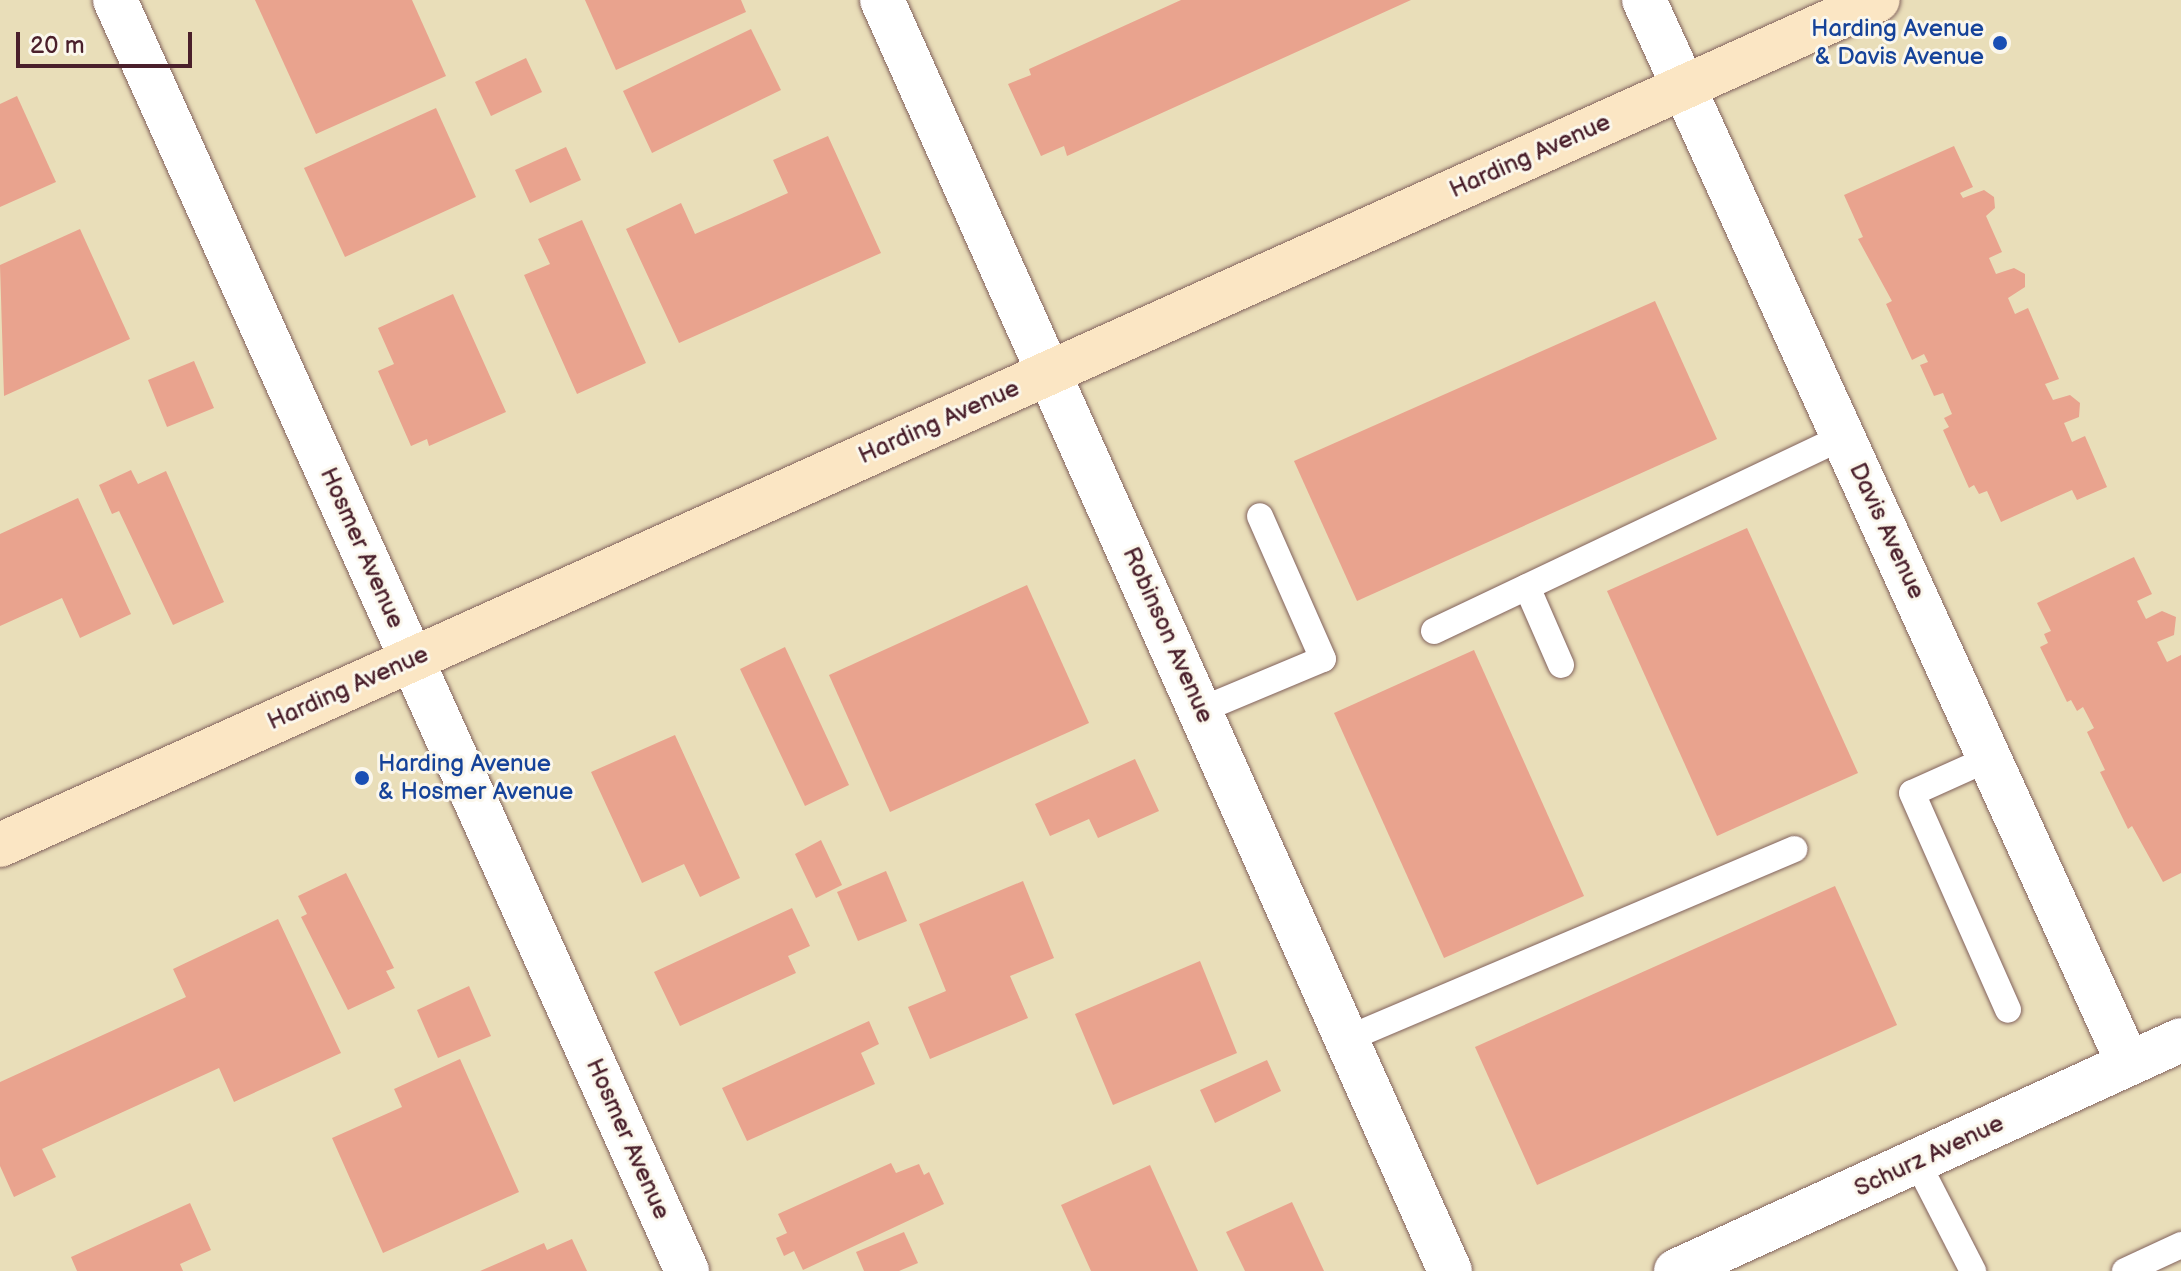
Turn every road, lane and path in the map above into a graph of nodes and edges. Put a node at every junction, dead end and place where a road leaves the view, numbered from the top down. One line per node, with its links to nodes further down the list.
1 (115, 0): 11 (street, Hosmer Avenue)
2 (882, 0): 6 (street, Robinson Avenue)
3 (1644, 0): 5 (street, Davis Avenue)
4 (1878, 0): 5 (street, Harding Avenue)
5 (1684, 87): 6 (street, Harding Avenue); 7 (street, Davis Avenue)
6 (1050, 372): 11 (street, Harding Avenue); 13 (street, Robinson Avenue)
7 (1843, 437): 9 (lane); 14 (street, Davis Avenue)
8 (1260, 516): 13 (lane)
9 (1527, 587): 10 (lane); 12 (lane)
10 (1434, 631)
11 (412, 659): 15 (street, Harding Avenue); 23 (street, Hosmer Avenue)
12 (1561, 665)
13 (1201, 710): 18 (street, Robinson Avenue)
14 (1990, 758): 17 (lane); 20 (street, Davis Avenue)
15 (0, 845)
16 (1794, 849): 18 (lane)
17 (2008, 1010)
18 (1347, 1039): 24 (street, Robinson Avenue)
19 (2181, 1040): 20 (street, Schurz Avenue)
20 (2128, 1063): 21 (street, Schurz Avenue)
21 (1917, 1162): 25 (street, Schurz Avenue); 26 (lane)
22 (2181, 1245): 27 (lane)
23 (687, 1271)
24 (1450, 1271)
25 (1676, 1271)
26 (1973, 1271)
27 (2125, 1271)

